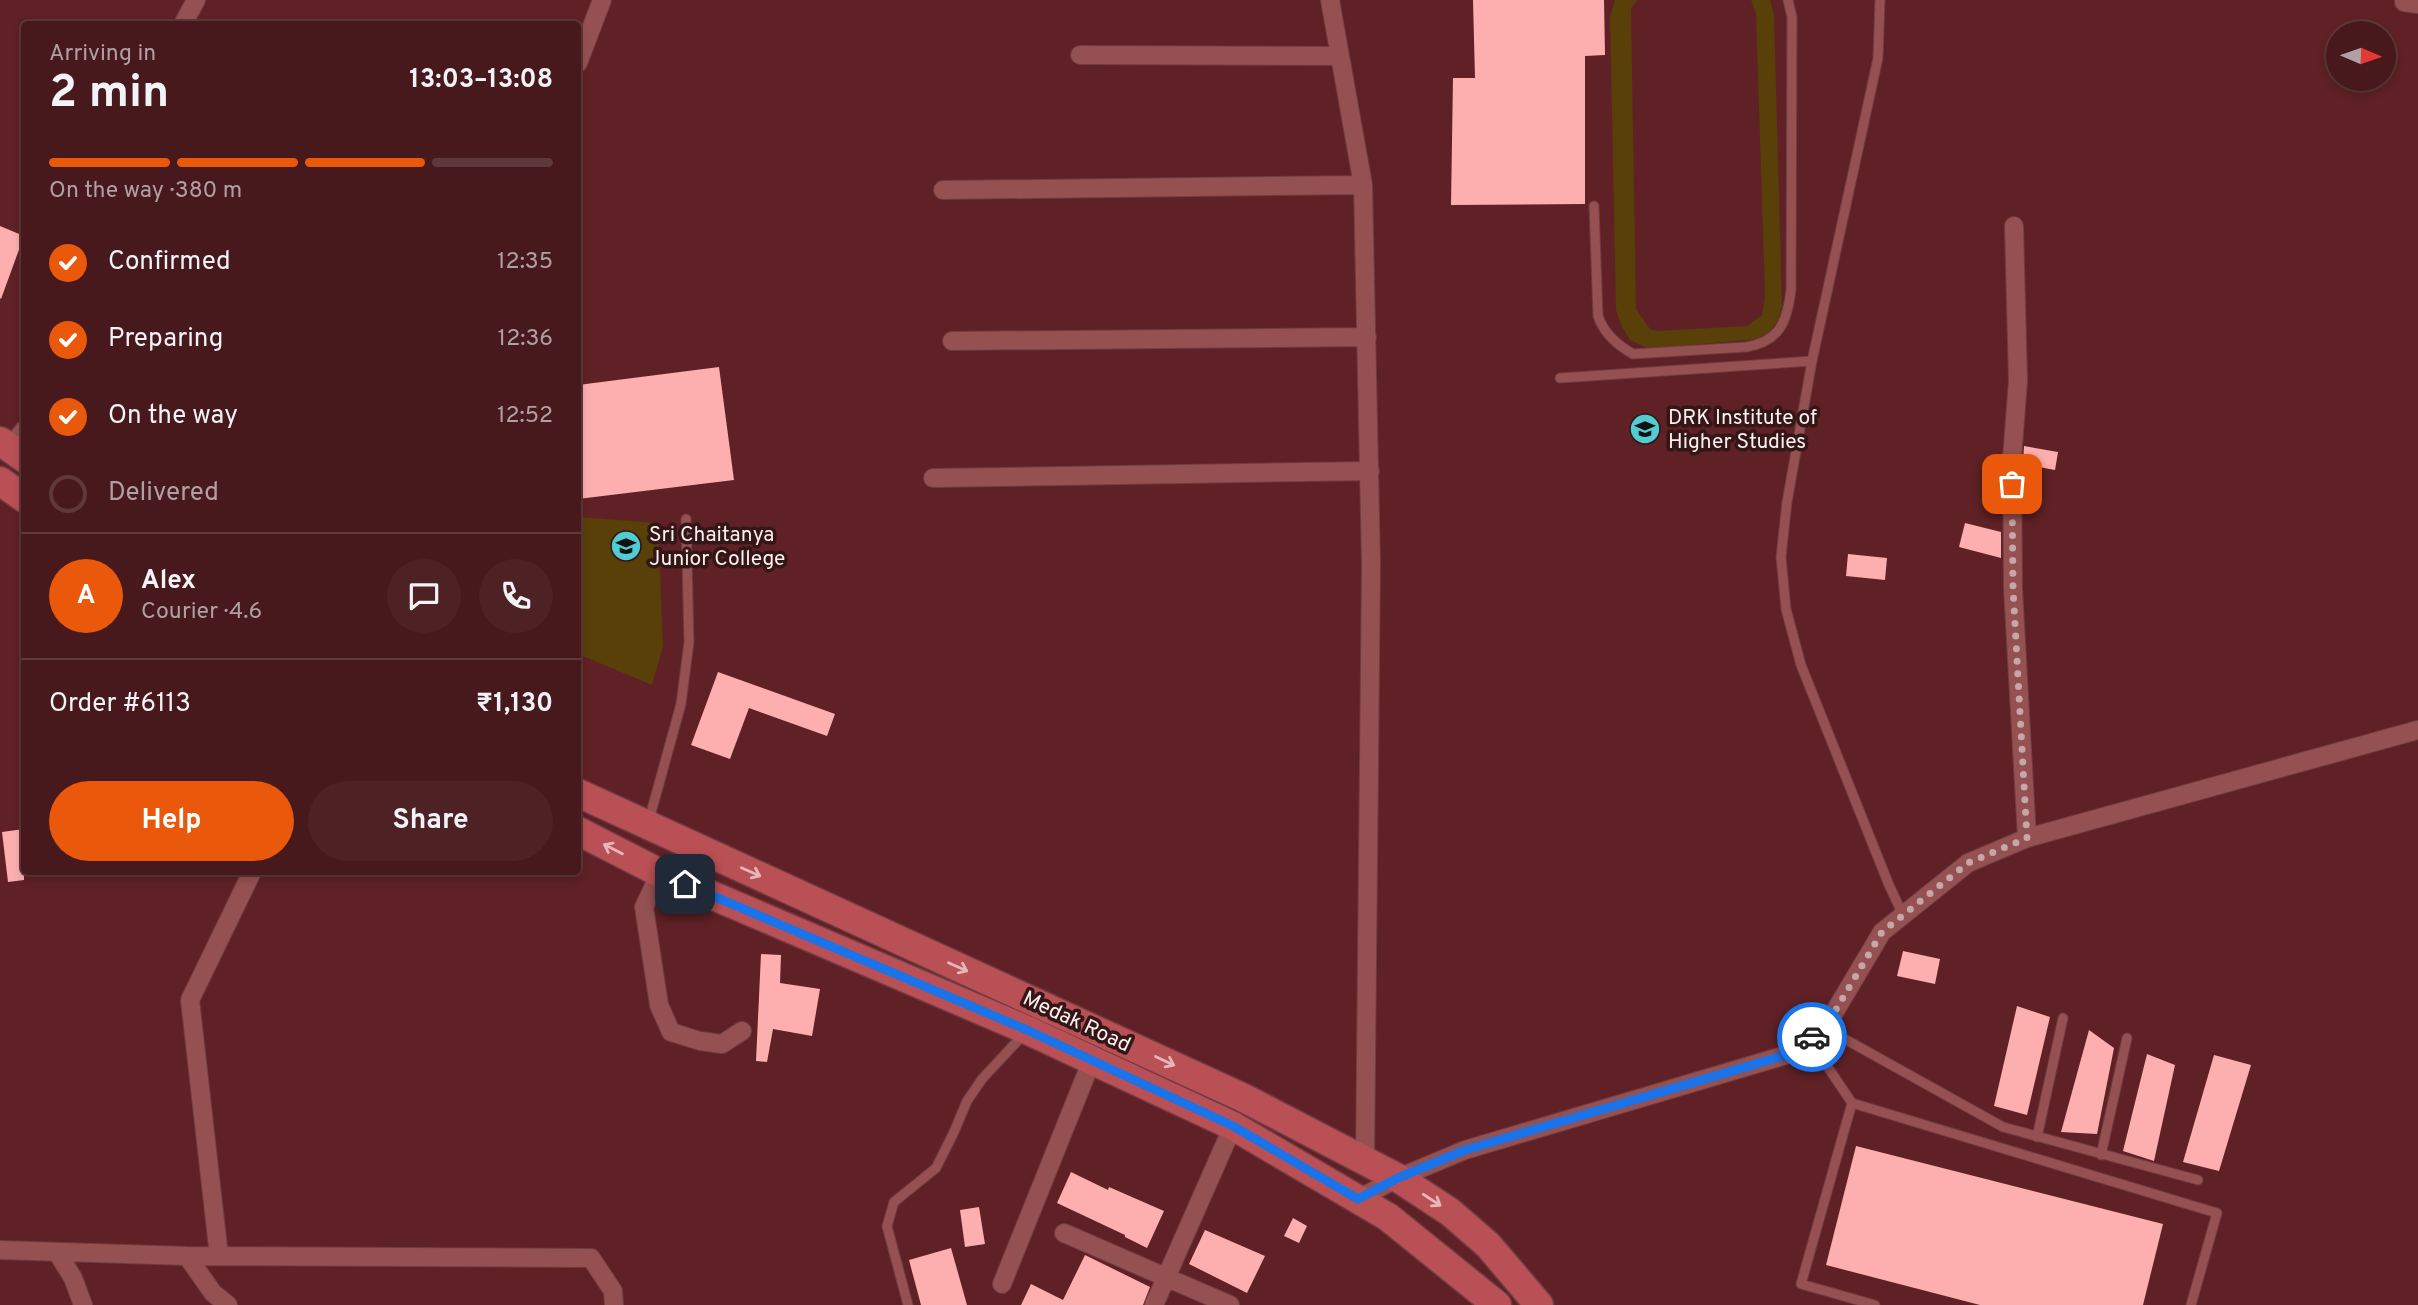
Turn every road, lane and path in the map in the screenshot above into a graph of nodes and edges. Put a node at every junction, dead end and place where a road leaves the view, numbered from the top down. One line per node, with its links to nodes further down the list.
1 (196, 0): 6 (street)
2 (602, 0): 7 (street)
3 (1330, 0): 9 (street)
4 (1788, 0): 12 (lane)
5 (1880, 0): 16 (lane)
6 (185, 21)
7 (581, 55)
8 (1080, 55): 9 (street)
9 (1340, 56): 10 (street)
10 (1363, 185): 11 (street); 14 (street)
11 (943, 190)
12 (1594, 206)
13 (2014, 226): 27 (street)
14 (1367, 337): 15 (street); 18 (street)
15 (952, 341)
16 (1812, 361): 17 (lane); 30 (lane)
17 (1560, 378)
18 (1370, 471): 19 (street); 42 (street)
19 (933, 478)
20 (0, 481): 21 (main road)
21 (21, 496)
22 (686, 519): 25 (lane)
23 (2418, 730): 27 (street)
24 (581, 794): 25 (main road, Medak Road)
25 (648, 825): 42 (main road, Medak Road, one-way to 42)
26 (581, 833): 28 (main road, Medak Road, one-way to 26)
27 (2027, 838): 30 (street)
28 (660, 873): 33 (main road, Medak Road); 34 (street)
29 (249, 875): 50 (street)
30 (1903, 915): 32 (street)
31 (2063, 1018): 40 (lane)
32 (1825, 1028): 36 (street); 40 (lane)
33 (1027, 1030): 37 (main road, Medak Road); 56 (lane)
34 (741, 1031)
35 (2127, 1038): 41 (lane)
36 (1809, 1039): 38 (lane); 43 (street)
37 (1092, 1060): 39 (main road, Medak Road); 52 (street)
38 (1852, 1103): 61 (lane); 62 (lane)
39 (1233, 1126): 45 (main road, Medak Road); 51 (street)
40 (2037, 1137): 41 (lane)
41 (2101, 1155): 44 (lane)
42 (1365, 1161): 43 (main road, Medak Road)
43 (1398, 1178): 45 (street); 60 (main road, Medak Road, one-way to 60)
44 (2198, 1180)
45 (1358, 1199): 59 (main road, Medak Road)
46 (1064, 1233): 51 (street)
47 (0, 1250): 48 (street)
48 (57, 1252): 49 (street); 53 (street)
49 (187, 1256): 50 (street); 54 (street)
50 (219, 1256): 55 (street)
51 (1166, 1277): 57 (street); 58 (street)
52 (1002, 1284)
53 (83, 1305)
54 (228, 1305)
55 (614, 1305)
56 (908, 1305)
57 (1154, 1305)
58 (1230, 1305)
59 (1497, 1305)
60 (1539, 1305)
61 (1875, 1305)
62 (2191, 1305)

